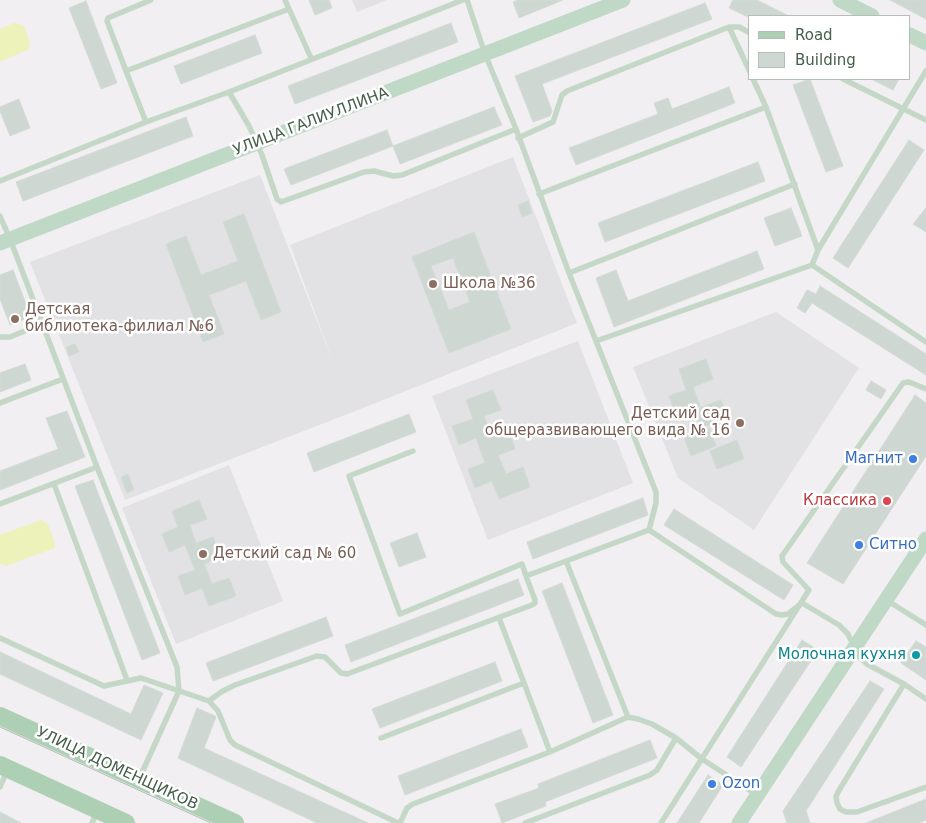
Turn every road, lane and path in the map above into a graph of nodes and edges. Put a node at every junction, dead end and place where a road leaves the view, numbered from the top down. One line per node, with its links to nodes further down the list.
1 (151, 0): 16 (lane)
2 (285, 0): 7 (lane)
3 (463, 0): 14 (lane)
4 (467, 0): 13 (lane)
5 (623, 0): 13 (street, УЛИЦА ГАЛИУЛЛИНА)
6 (840, 0): 8 (street)
7 (289, 9): 14 (lane); 16 (lane)
8 (870, 15)
9 (729, 27): 10 (lane); 15 (lane); 26 (lane)
10 (748, 32)
11 (911, 36): 12 (street)
12 (926, 44)
13 (485, 54): 25 (lane); 27 (street, УЛИЦА ГАЛИУЛЛИНА)
14 (311, 58): 20 (lane)
15 (748, 68)
16 (126, 71): 24 (lane)
17 (926, 71): 22 (lane)
18 (753, 80): 21 (lane)
19 (845, 80): 22 (lane)
20 (229, 92): 24 (lane); 27 (lane)
21 (766, 107): 29 (lane); 30 (lane)
22 (904, 109): 23 (lane); 33 (lane)
23 (926, 120)
24 (146, 122): 28 (lane)
25 (516, 129): 26 (lane); 27 (lane)
26 (518, 138): 30 (lane)
27 (256, 143): 32 (street, УЛИЦА ГАЛИУЛЛИНА)
28 (0, 182)
29 (795, 184): 33 (lane); 35 (lane)
30 (539, 194): 35 (lane)
31 (0, 216): 32 (lane)
32 (5, 241): 36 (lane)
33 (818, 250): 34 (lane)
34 (812, 265): 38 (lane); 39 (lane)
35 (569, 273): 38 (lane)
36 (42, 324): 37 (lane); 40 (lane)
37 (0, 337)
38 (596, 341): 47 (lane)
39 (926, 342)
40 (63, 379): 42 (lane); 44 (lane)
41 (926, 390): 52 (lane)
42 (0, 403)
43 (413, 452): 50 (lane)
44 (97, 467): 45 (lane); 60 (lane)
45 (54, 484): 46 (lane); 57 (lane)
46 (0, 504)
47 (649, 530): 49 (lane); 52 (lane)
48 (926, 539): 51 (street)
49 (566, 561): 50 (lane); 64 (lane)
50 (526, 576): 53 (lane)
51 (886, 599): 54 (lane); 56 (street)
52 (802, 603): 56 (lane); 68 (lane)
53 (499, 618): 58 (lane); 62 (lane)
54 (926, 625)
55 (0, 638): 57 (lane)
56 (853, 647): 59 (lane); 73 (street)
57 (127, 680): 60 (lane)
58 (524, 682): 65 (lane); 67 (lane)
59 (904, 684): 61 (lane); 72 (lane)
60 (179, 691): 62 (lane); 70 (lane)
61 (926, 699)
62 (209, 701): 78 (lane)
63 (0, 716): 70 (main road, УЛИЦА ДОМЕНЩИКОВ)
64 (628, 717): 66 (lane); 67 (lane)
65 (381, 738)
66 (676, 738): 68 (lane); 79 (lane)
67 (550, 752): 78 (lane)
68 (702, 759): 73 (lane); 80 (lane)
69 (4, 767): 71 (lane); 74 (main road)
70 (139, 780): 77 (main road, УЛИЦА ДОМЕНЩИКОВ)
71 (0, 787)
72 (926, 787)
73 (757, 795): 75 (street)
74 (95, 816): 76 (main road)
75 (743, 821)
76 (126, 823)
77 (235, 823)
78 (399, 823)
79 (525, 823)
80 (661, 823)

